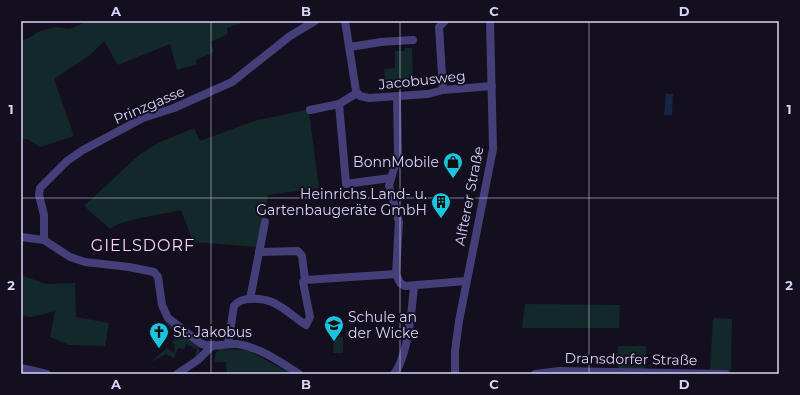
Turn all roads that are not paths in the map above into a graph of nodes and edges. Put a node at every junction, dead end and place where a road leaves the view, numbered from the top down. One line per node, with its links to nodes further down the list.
1 (315, 21): 16 (street, Prinzgasse)
2 (345, 21): 6 (street)
3 (490, 21): 7 (street, Alfterer Straße)
4 (444, 22): 8 (street)
5 (413, 40): 6 (street)
6 (350, 47): 9 (street)
7 (492, 86): 8 (street, Jacobusweg); 20 (street, Alfterer Straße)
8 (443, 90): 10 (street, Jacobusweg)
9 (357, 93): 10 (street, Jacobusweg); 11 (street)
10 (397, 97): 13 (street)
11 (339, 104): 12 (street); 13 (street)
12 (310, 110)
13 (390, 178): 18 (street)
14 (265, 222): 17 (street)
15 (21, 238): 16 (street)
16 (44, 240): 24 (street)
17 (259, 252): 19 (street); 22 (street)
18 (396, 274): 19 (street); 21 (street)
19 (305, 280): 22 (street)
20 (466, 281): 21 (street); 30 (street, Alfterer Straße)
21 (414, 286): 29 (street)
22 (250, 299): 23 (street)
23 (228, 344): 24 (street); 28 (street)
24 (213, 345): 27 (street)
25 (21, 368): 26 (street)
26 (47, 374)
27 (177, 374)
28 (299, 374)
29 (394, 374)
30 (455, 374)
31 (535, 374): 32 (street, Dransdorfer Straße)
32 (726, 374)

